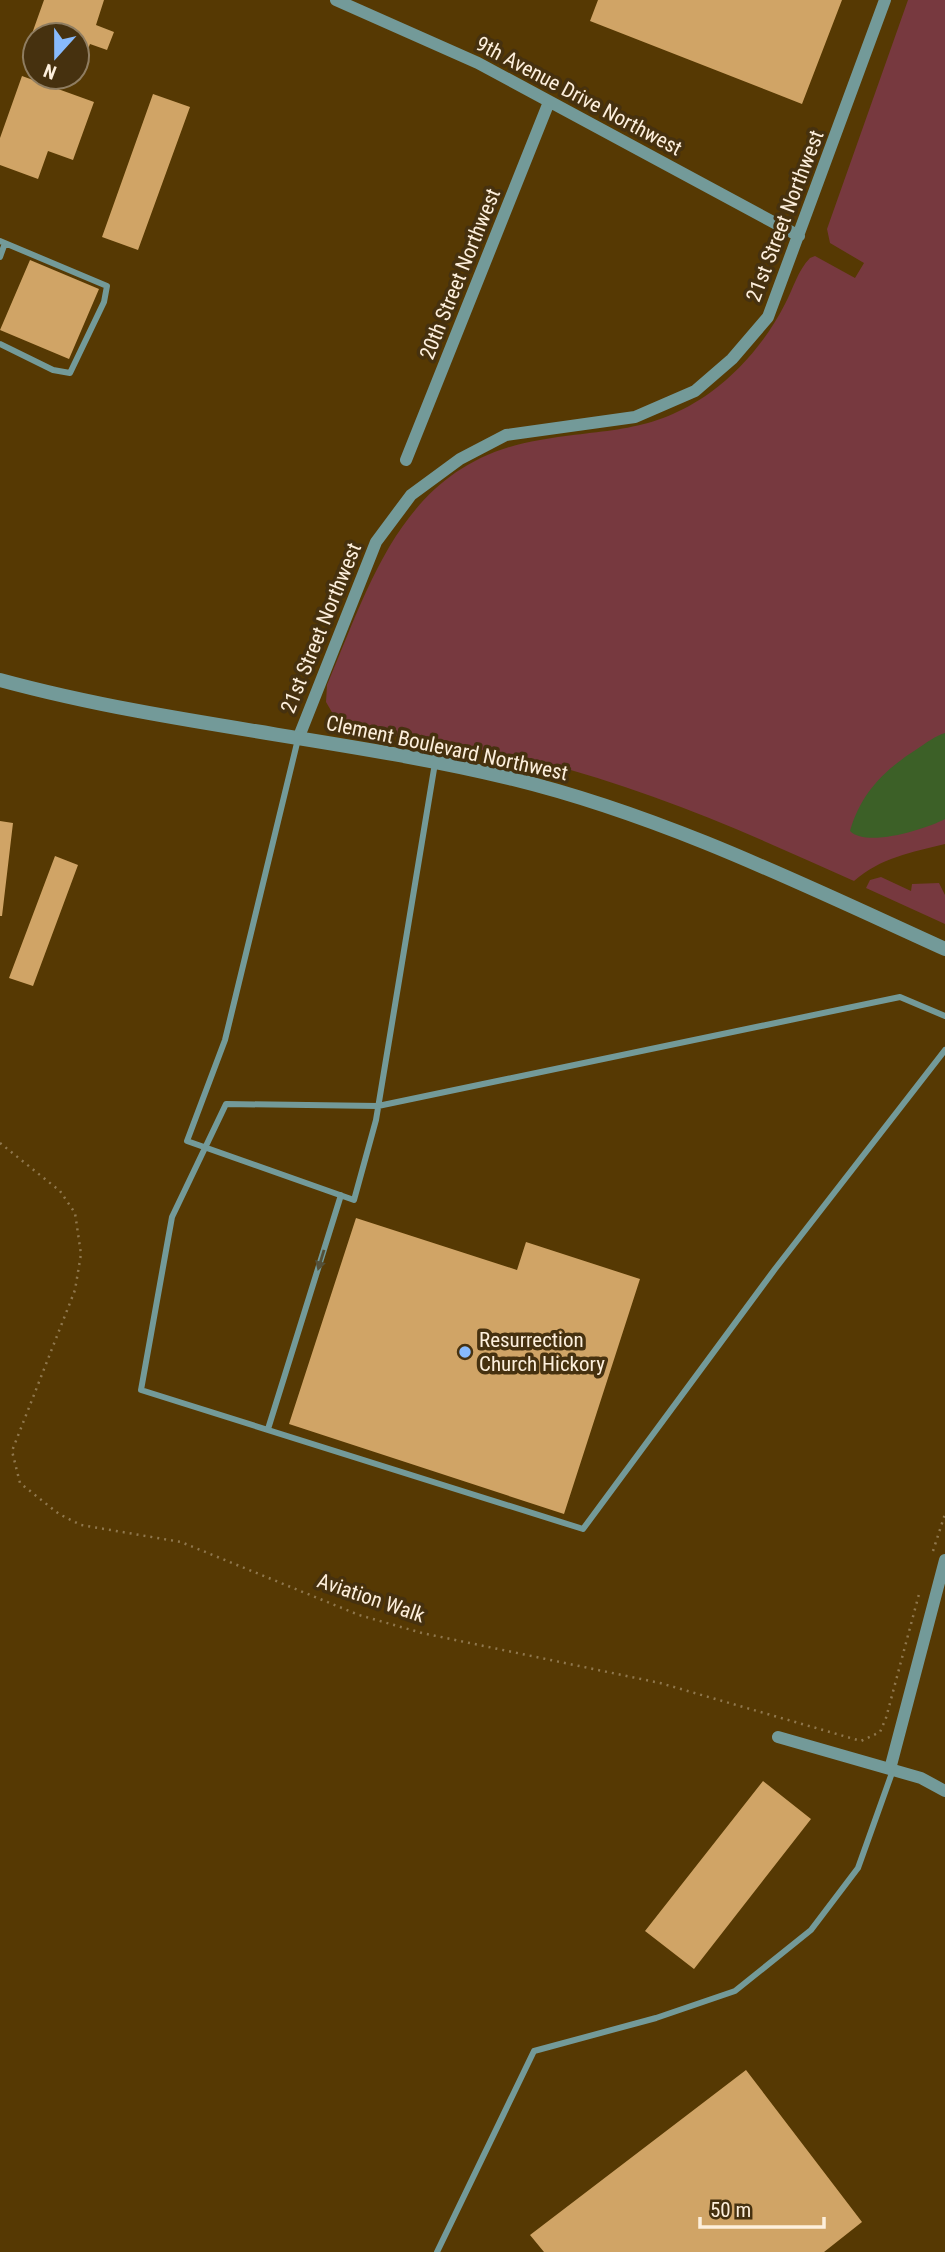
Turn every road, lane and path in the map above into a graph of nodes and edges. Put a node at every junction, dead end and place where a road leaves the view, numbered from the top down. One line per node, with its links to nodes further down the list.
1 (336, 0): 3 (street, 9th Avenue Drive Northwest)
2 (885, 0): 4 (street, 21st Street Northwest)
3 (549, 102): 4 (street, 9th Avenue Drive Northwest); 8 (street, 20th Street Northwest)
4 (799, 236): 10 (street, 21st Street Northwest)
5 (3, 242): 6 (lane); 7 (lane)
6 (0, 257)
7 (0, 344)
8 (406, 460)
9 (0, 680): 10 (street, Clement Boulevard Northwest)
10 (298, 739): 11 (street, Clement Boulevard Northwest); 17 (lane)
11 (435, 763): 12 (street, Clement Boulevard Northwest); 15 (lane)
12 (945, 949)
13 (945, 1016): 15 (lane)
14 (945, 1050): 19 (lane)
15 (378, 1107): 17 (lane); 18 (lane)
16 (0, 1143): 23 (path, Aviation Walk)
17 (205, 1147): 18 (lane); 19 (lane)
18 (341, 1195): 19 (lane, one-way to 19)
19 (268, 1429)
20 (945, 1514): 21 (path)
21 (930, 1559)
22 (945, 1560): 25 (street)
23 (920, 1593)
24 (778, 1737): 25 (street)
25 (891, 1769): 26 (street); 27 (lane)
26 (945, 1791)
27 (436, 2252)

